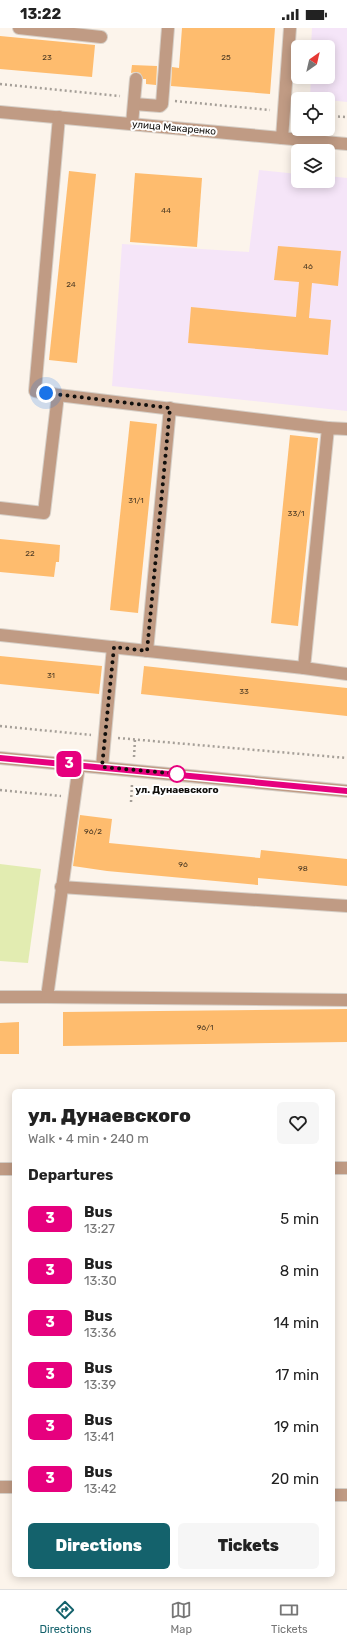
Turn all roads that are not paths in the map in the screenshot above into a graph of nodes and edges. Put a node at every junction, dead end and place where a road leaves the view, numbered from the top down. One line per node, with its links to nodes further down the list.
1 (19, 28): 4 (street)
2 (168, 28): 6 (street)
3 (290, 28): 10 (street)
4 (101, 37)
5 (136, 78): 6 (street)
6 (134, 104): 9 (street)
7 (0, 112): 8 (street, улица Макаренко)
8 (59, 117): 9 (street, улица Макаренко); 12 (street)
9 (132, 124): 10 (street, улица Макаренко)
10 (282, 138): 11 (street, улица Макаренко)
11 (347, 144)
12 (58, 395): 13 (street); 16 (street)
13 (170, 408): 14 (street); 19 (street)
14 (328, 428): 15 (street); 20 (street)
15 (347, 429)
16 (0, 508)
17 (0, 635): 18 (street)
18 (114, 647): 19 (street); 24 (street)
19 (147, 651): 20 (street)
20 (304, 668): 21 (street)
21 (347, 674)
22 (0, 758): 23 (street)
23 (79, 765): 24 (street); 26 (street)
24 (102, 767): 25 (street)
25 (347, 791)
26 (61, 887): 27 (street); 29 (street)
27 (347, 906)
28 (0, 996): 29 (street)
29 (47, 997): 30 (street)
30 (347, 1000)
31 (335, 1168): 32 (street)
32 (347, 1168)
33 (0, 1169): 34 (street)
34 (12, 1169)
35 (0, 1487): 36 (street)
36 (12, 1487)
37 (335, 1495): 38 (street)
38 (347, 1495)

